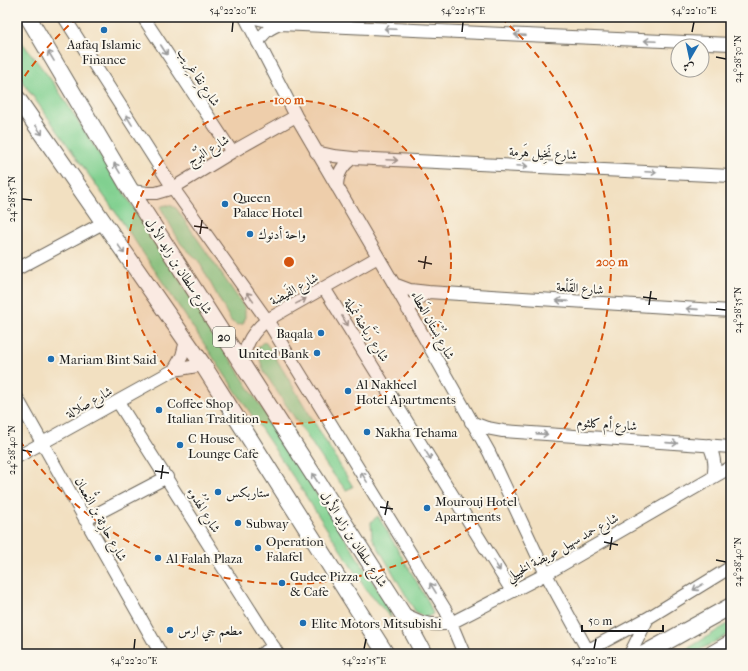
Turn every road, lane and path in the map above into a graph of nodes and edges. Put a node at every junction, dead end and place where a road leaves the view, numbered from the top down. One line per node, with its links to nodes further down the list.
1 (17, 17): 6 (main road)
2 (64, 17): 17 (street, one-way to 2)
3 (143, 17): 12 (street, شارع نِقا غِريب, one-way to 12)
4 (245, 17): 8 (street, شارع بُسْتَان العَطاء)
5 (251, 17): 7 (street)
6 (31, 23): 18 (main road, شارع سلطان بن زايد الأول / 20, one-way to 6)
7 (280, 24): 8 (street); 9 (street, one-way to 7)
8 (258, 43): 11 (street, شارع بُسْتَان العَطاء)
9 (731, 44)
10 (17, 98): 19 (main road, 20, one-way to 19)
11 (296, 116): 12 (street, شارع البُرْج); 13 (street, شارع بُسْتَان العَطاء)
12 (232, 152): 17 (street, شارع البُرْج)
13 (316, 152): 14 (street, شارع نَخِيل هَرمة); 16 (street, شارع بُسْتَان العَطاء)
14 (353, 158): 15 (street, شارع نَخِيل هَرمة, one-way to 15); 16 (street)
15 (731, 176)
16 (337, 187): 20 (street, شارع بُسْتَان العَطاء)
17 (173, 188): 18 (street, شارع البُرْج); 27 (street, one-way to 17)
18 (131, 191): 29 (main road, شارع سلطان بن زايد الأول / 20)
19 (103, 223): 21 (street); 28 (main road, 20, one-way to 28)
20 (378, 257): 22 (street, شارع بُسْتَان العَطاء); 23 (street, شارع الفَيضة)
21 (17, 269)
22 (394, 284): 24 (street, شارع القَلْعة); 25 (street, شارع بُسْتَان العَطاء)
23 (324, 288): 27 (street, شارع الفَيضة, one-way to 23); 47 (street, شارع رَبَّاضة نمَيلة, one-way to 47)
24 (428, 292): 25 (street); 26 (street, شارع القَلْعة, one-way to 24)
25 (408, 310): 34 (street, شارع بُسْتَان العَطاء)
26 (731, 311)
27 (267, 320): 29 (street, شارع الفَيضة); 51 (street, one-way to 27)
28 (186, 341): 30 (main road, 20); 31 (street)
29 (241, 362): 49 (main road, شارع سلطان بن زايد الأول / 20, one-way to 29)
30 (203, 365): 31 (street, شارع صَلالة); 52 (main road, 20)
31 (174, 370): 33 (street, شارع صَلالة)
32 (17, 398): 36 (street, شارع حارِثة بن النُّعمان)
33 (118, 402): 36 (street, شارع صَلالة); 43 (street, شارع الهُدُوء)
34 (471, 422): 35 (street, شارع أم كلثوم); 39 (street, شارع بُسْتَان العَطاء)
35 (503, 431): 37 (street, شارع أم كلثوم, one-way to 37); 39 (street)
36 (42, 444): 40 (street, شارع صَلالة); 44 (street, شارع حارِثة بن النُّعمان)
37 (708, 445): 38 (street, شارع أم كلثوم); 42 (street)
38 (731, 447)
39 (489, 452): 46 (street, شارع بُسْتَان العَطاء)
40 (17, 458)
41 (731, 467): 42 (street, شارع حمد سهيل عويضة الخييلي)
42 (713, 476): 46 (street, شارع حمد سهيل عويضة الخييلي)
43 (167, 477): 44 (street); 54 (street, شارع الهُدُوء)
44 (85, 520): 56 (street, شارع حارِثة بن النُّعمان)
45 (731, 567): 50 (street, one-way to 50)
46 (546, 574): 47 (street, شارع حمد سهيل عويضة الخييلي); 55 (street, شارع بُسْتَان العَطاء)
47 (512, 591): 51 (street, شارع حمد سهيل عويضة الخييلي)
48 (731, 606): 63 (main road)
49 (402, 613): 51 (street, شارع حمد سهيل عويضة الخييلي); 60 (main road, شارع سلطان بن زايد الأول / 20)
50 (648, 618): 55 (street); 62 (street)
51 (450, 622): 61 (street)
52 (373, 632): 58 (street); 59 (main road, 20)
53 (731, 643): 64 (main road)
54 (276, 650): 57 (street)
55 (585, 652)
56 (161, 654)
57 (261, 654)
58 (375, 654)
59 (386, 654)
60 (424, 654)
61 (464, 654)
62 (630, 654)
63 (644, 654)
64 (712, 654)

